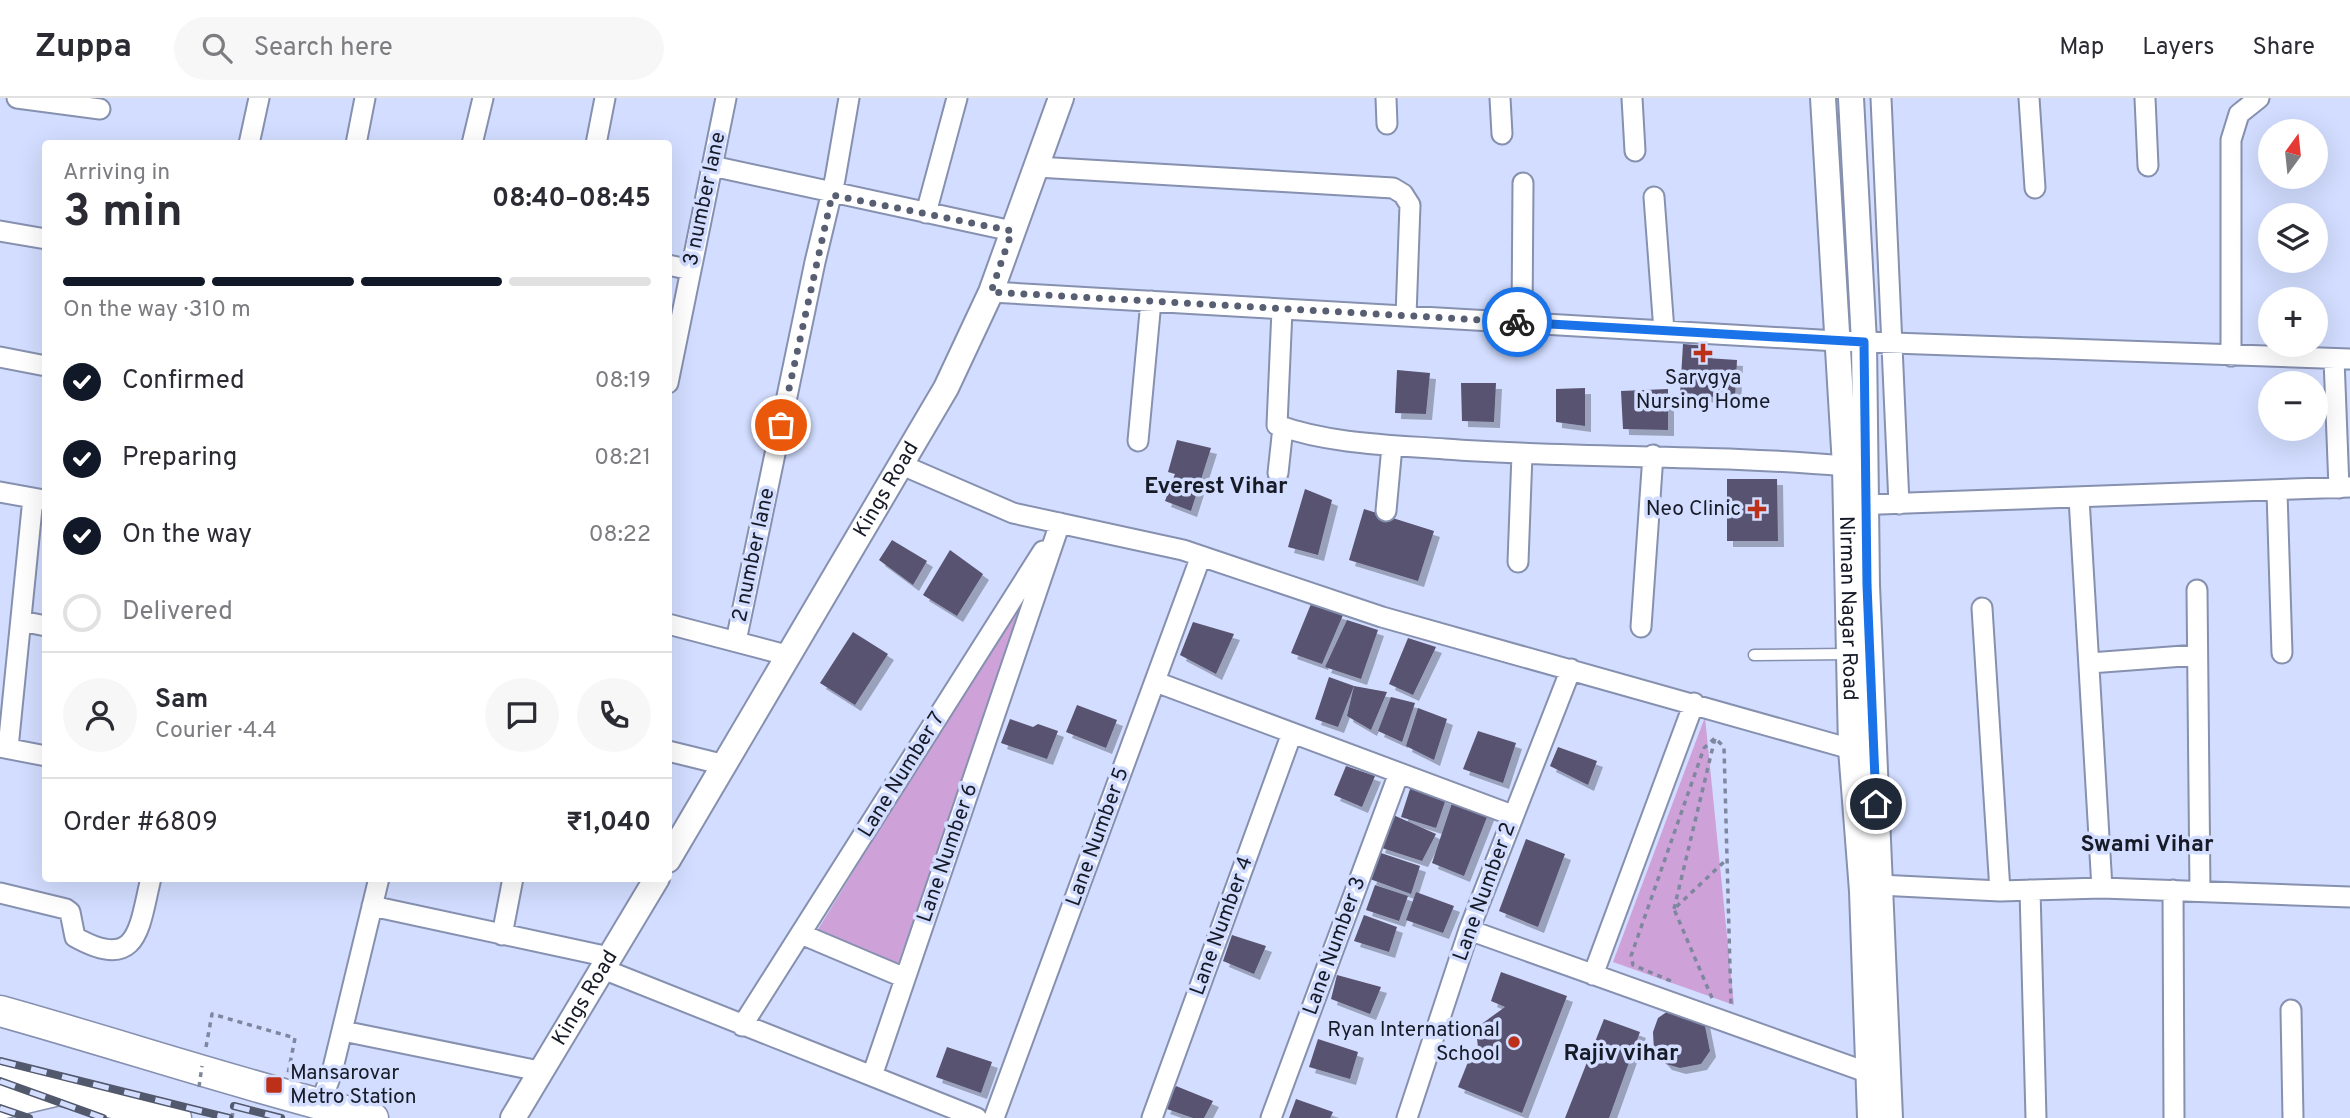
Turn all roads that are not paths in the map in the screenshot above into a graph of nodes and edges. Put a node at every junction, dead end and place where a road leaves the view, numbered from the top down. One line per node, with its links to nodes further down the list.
1 (17, 98): 19 (street)
2 (259, 98): 22 (street)
3 (365, 98): 23 (street)
4 (483, 98): 24 (street)
5 (605, 98): 25 (street)
6 (726, 98): 27 (street, 3 number lane)
7 (849, 98): 32 (street, 2 number lane)
8 (957, 98): 34 (street)
9 (1061, 98): 29 (street, Kings Road)
10 (1386, 98): 20 (street)
11 (1500, 98): 21 (street)
12 (1633, 98): 26 (street)
13 (1823, 98): 50 (street, Nirman Nagar Road)
14 (1851, 98): 36 (street, Nirman Nagar Road)
15 (1881, 98): 35 (street)
16 (2029, 98): 31 (street)
17 (2145, 98): 28 (street)
18 (2259, 98): 53 (street)
19 (100, 109)
20 (1387, 124)
21 (1503, 134)
22 (250, 140)
23 (357, 140)
24 (473, 140)
25 (597, 140)
26 (1635, 151)
27 (712, 166): 32 (street); 43 (street, 3 number lane)
28 (2148, 166)
29 (1037, 167): 38 (street, Kings Road); 47 (street)
30 (1523, 183): 48 (street)
31 (2035, 188)
32 (832, 195): 34 (street); 83 (street, 2 number lane)
33 (1654, 197): 49 (street)
34 (926, 213): 38 (street)
35 (1887, 219): 36 (street); 41 (street)
36 (1858, 220): 42 (street, Nirman Nagar Road)
37 (0, 231): 39 (street)
38 (1012, 231): 44 (street, Kings Road)
39 (42, 238)
40 (672, 266): 43 (street)
41 (1889, 267): 42 (street); 52 (street)
42 (1861, 269): 51 (street, Nirman Nagar Road)
43 (691, 270): 56 (street, 3 number lane)
44 (991, 292): 45 (street); 63 (street, Kings Road)
45 (1151, 301): 46 (street); 59 (street)
46 (1282, 310): 47 (street); 58 (street)
47 (1406, 316): 48 (street)
48 (1522, 323): 49 (street)
49 (1664, 331): 50 (street)
50 (1838, 341): 51 (street); 64 (street, Nirman Nagar Road)
51 (1864, 342): 52 (street); 72 (street, Nirman Nagar Road)
52 (1893, 342): 53 (street); 71 (street)
53 (2231, 356): 55 (street)
54 (0, 358): 57 (street)
55 (2342, 359): 66 (street)
56 (672, 363)
57 (42, 365)
58 (1283, 427): 60 (street); 65 (street)
59 (1138, 441)
60 (1392, 446): 61 (street); 73 (street)
61 (1522, 454): 62 (street); 76 (street)
62 (1653, 455): 64 (street); 82 (street)
63 (902, 465): 74 (street); 88 (street, Kings Road)
64 (1845, 466): 72 (street, Nirman Nagar Road)
65 (1278, 473)
66 (2345, 488): 68 (street)
67 (0, 492): 70 (street)
68 (2277, 492): 69 (street); 84 (street)
69 (2079, 498): 71 (street); 89 (street)
70 (39, 499): 79 (street)
71 (1899, 504): 72 (street)
72 (1856, 505): 85 (street, Nirman Nagar Road); 106 (street, Nirman Nagar Road)
73 (1386, 511)
74 (1060, 523): 75 (street); 117 (street, Lane Number 7); 120 (street, Lane Number 6)
75 (1201, 556): 90 (street); 91 (street, Lane Number 5)
76 (1518, 562)
77 (2196, 590): 86 (street)
78 (1982, 608): 110 (street)
79 (21, 621): 80 (street); 94 (street)
80 (42, 625)
81 (672, 625): 83 (street)
82 (1642, 627)
83 (736, 641): 88 (street)
84 (2282, 653)
85 (1849, 654): 87 (lane); 95 (street, Nirman Nagar Road)
86 (2197, 654): 89 (street); 111 (street)
87 (1754, 655)
88 (790, 656): 98 (street, Kings Road)
89 (2090, 663): 107 (street)
90 (1571, 669): 92 (street); 100 (street, Lane Number 2)
91 (1156, 682): 93 (street); 137 (street, Lane Number 5)
92 (1694, 703): 95 (street); 119 (street)
93 (1292, 733): 99 (street); 138 (street, Lane Number 4)
94 (4, 747): 97 (street)
95 (1852, 749): 106 (street, Nirman Nagar Road)
96 (672, 752): 98 (street)
97 (42, 755)
98 (725, 765): 101 (street, Kings Road)
99 (1399, 773): 100 (street); 139 (street, Lane Number 3)
100 (1512, 816): 115 (street, Lane Number 2)
101 (672, 852)
102 (150, 882): 112 (street)
103 (378, 882): 114 (street)
104 (512, 882): 116 (street)
105 (655, 882): 118 (street, Kings Road)
106 (1871, 888): 110 (street); 126 (street, Nirman Nagar Road); 132 (street, Nirman Nagar Road)
107 (2102, 888): 108 (street); 109 (street)
108 (2030, 890): 110 (street); 141 (street)
109 (2173, 890): 111 (street); 142 (street)
110 (2000, 891)
111 (2200, 891): 113 (street)
112 (0, 893)
113 (2350, 897)
114 (373, 906): 116 (street); 124 (street)
115 (1469, 930): 119 (street); 140 (street, Lane Number 2)
116 (502, 934): 118 (street)
117 (801, 934): 120 (street); 123 (street, Lane Number 7)
118 (606, 963): 123 (street); 125 (street, Kings Road)
119 (1593, 975): 126 (street)
120 (905, 978): 128 (street, Lane Number 6)
121 (2291, 1010): 143 (street)
122 (0, 1011): 131 (main road)
123 (742, 1026): 128 (street)
124 (342, 1031): 125 (street); 131 (street)
125 (539, 1071): 135 (street, Kings Road)
126 (1869, 1073): 132 (street, Nirman Nagar Road)
127 (0, 1076): 129 (main road)
128 (872, 1076): 136 (street)
129 (55, 1090): 130 (highway); 133 (main road)
130 (0, 1104)
131 (320, 1105): 134 (main road)
132 (1872, 1117)
133 (176, 1118)
134 (373, 1118)
135 (513, 1118)
136 (977, 1118)
137 (994, 1118)
138 (1152, 1118)
139 (1271, 1118)
140 (1407, 1118)
141 (2036, 1118)
142 (2174, 1118)
143 (2292, 1118)

